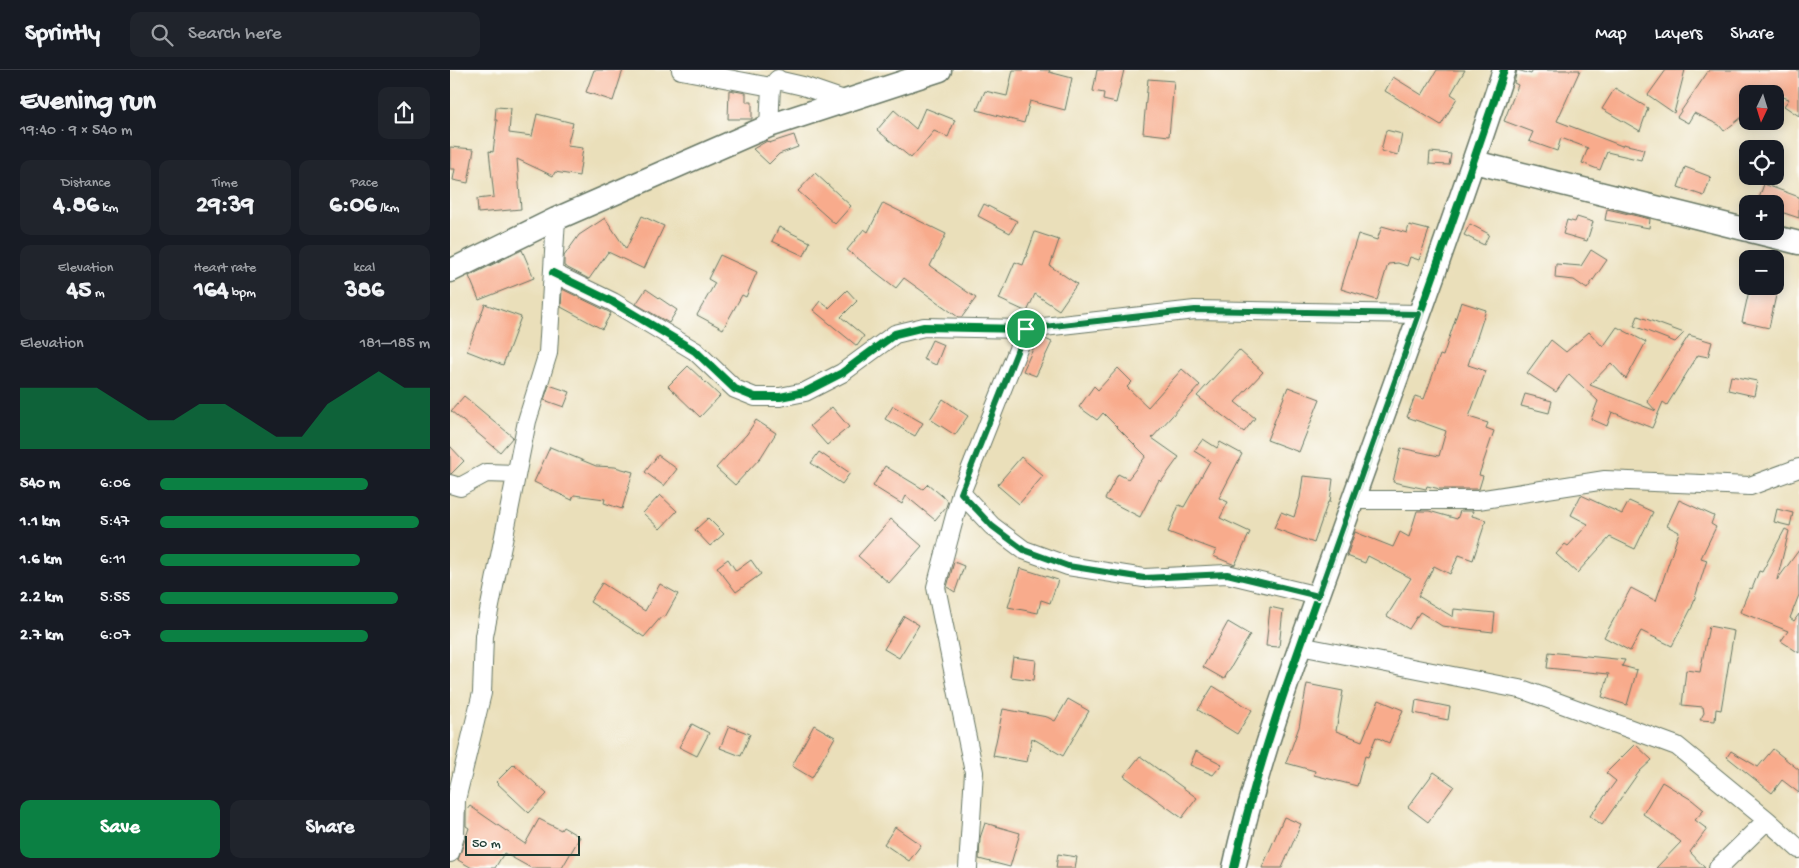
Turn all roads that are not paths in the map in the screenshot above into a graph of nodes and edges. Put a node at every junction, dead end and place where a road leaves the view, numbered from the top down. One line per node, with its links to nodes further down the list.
1 (681, 70): 4 (street)
2 (940, 70): 5 (street)
3 (1504, 70): 7 (street)
4 (777, 79): 5 (street); 6 (street)
5 (844, 100): 6 (street)
6 (769, 126): 8 (street)
7 (1474, 162): 9 (street); 14 (street)
8 (556, 219): 12 (street); 13 (street)
9 (1739, 228)
10 (1784, 239): 11 (street)
11 (1799, 243)
12 (450, 271)
13 (553, 273): 15 (street); 17 (street)
14 (1419, 314): 15 (street); 20 (street)
15 (1026, 329): 19 (street)
16 (1799, 468): 20 (street)
17 (516, 474): 18 (street); 25 (street)
18 (450, 484)
19 (961, 493): 21 (street); 26 (street)
20 (1353, 500): 21 (street)
21 (1318, 596): 22 (street)
22 (1300, 646): 23 (street); 27 (street)
23 (1767, 820): 24 (street); 28 (street)
24 (1799, 849)
25 (450, 853)
26 (968, 868)
27 (1234, 868)
28 (1718, 868)

